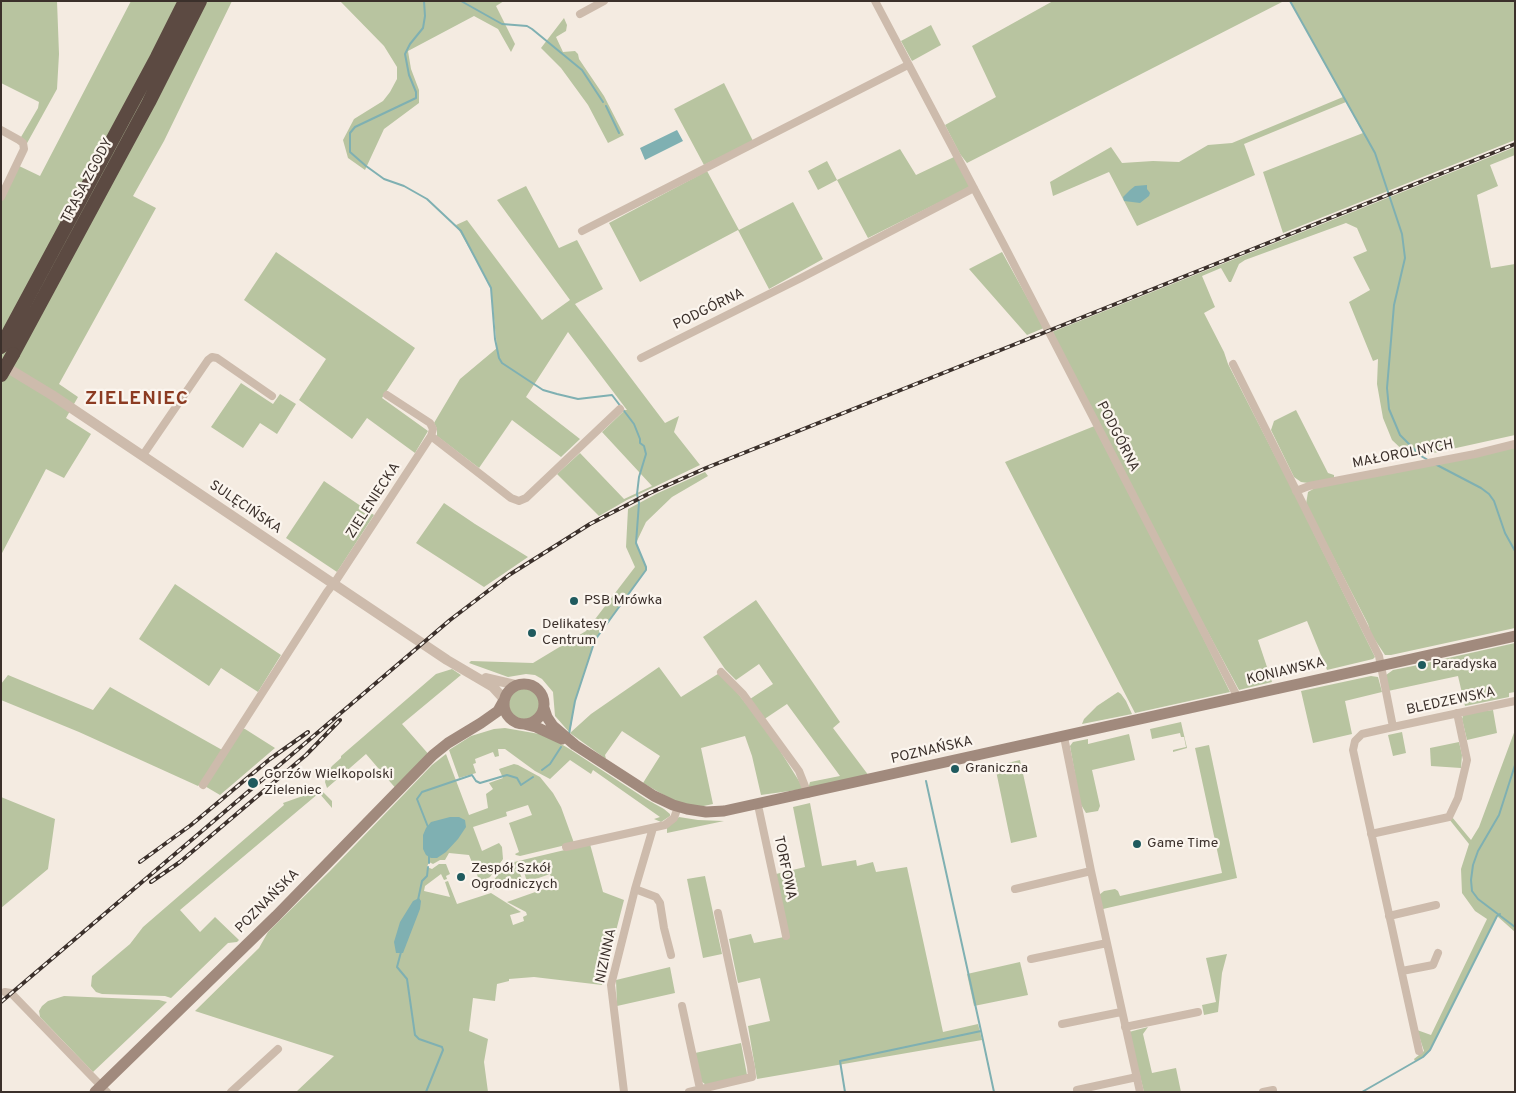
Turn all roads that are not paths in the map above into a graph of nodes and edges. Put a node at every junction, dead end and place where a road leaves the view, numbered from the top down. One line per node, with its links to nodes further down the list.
1 (185, 1): 11 (highway, TRASA ZGODY)
2 (200, 1): 11 (highway, TRASA ZGODY)
3 (604, 1): 5 (street)
4 (875, 1): 6 (street, PODGÓRNA)
5 (580, 14)
6 (908, 65): 8 (street, PODGÓRNA); 10 (street)
7 (1, 130): 9 (street)
8 (974, 188): 12 (street, PODGÓRNA); 29 (street, PODGÓRNA)
9 (1, 197)
10 (582, 231)
11 (7, 350): 15 (highway, TRASA ZGODY, bridge)
12 (642, 358)
13 (1, 364): 21 (street, SULĘCIŃSKA)
14 (1233, 364): 22 (street)
15 (1, 375)
16 (387, 395): 19 (street)
17 (272, 396): 21 (street)
18 (620, 409): 19 (street)
19 (431, 436): 23 (street, ZIELENIECKA)
20 (1515, 444): 22 (street, MAŁOROLNYCH)
21 (143, 455): 23 (street, SULĘCIŃSKA)
22 (1296, 491): 25 (street)
23 (333, 584): 27 (street, SULĘCIŃSKA); 39 (street, ZIELENIECKA)
24 (1515, 636): 25 (main road, KONIAWSKA)
25 (1381, 666): 29 (main road, KONIAWSKA); 35 (street)
26 (720, 672): 40 (street)
27 (474, 674): 28 (street, SULĘCIŃSKA); 30 (street, SULĘCIŃSKA)
28 (516, 685): 30 (main road); 32 (main road)
29 (1238, 698): 37 (main road, KONIAWSKA)
30 (504, 700): 34 (main road); 36 (main road, POZNAŃSKA)
31 (1515, 701): 33 (street, BLEDZEWSKA)
32 (544, 708): 34 (main road); 38 (main road, POZNAŃSKA)
33 (1457, 713): 35 (street, BLEDZEWSKA); 44 (street)
34 (517, 722): 36 (main road, POZNAŃSKA); 38 (main road, POZNAŃSKA)
35 (1393, 727): 44 (street)
36 (462, 734): 68 (main road, POZNAŃSKA)
37 (1064, 737): 40 (main road, POZNAŃSKA); 46 (street)
38 (575, 745): 42 (main road, POZNAŃSKA)
39 (202, 785)
40 (808, 794): 41 (main road, POZNAŃSKA)
41 (758, 805): 42 (main road, POZNAŃSKA); 52 (street, TORFOWA)
42 (678, 807): 43 (street)
43 (653, 828): 45 (street); 47 (street, NIZINNA)
44 (1372, 834): 51 (street)
45 (566, 847)
46 (1091, 872): 48 (street); 53 (street)
47 (635, 889): 55 (street); 72 (street, NIZINNA)
48 (1015, 889)
49 (1436, 905): 51 (street)
50 (718, 913): 67 (street)
51 (1389, 916): 57 (street)
52 (786, 936)
53 (1107, 943): 56 (street); 60 (street)
54 (1438, 953): 57 (street)
55 (670, 955)
56 (1031, 959)
57 (1402, 971): 65 (street)
58 (8, 992): 68 (street)
59 (682, 1006): 67 (street)
60 (1121, 1012): 62 (street); 63 (street)
61 (1198, 1012): 63 (street)
62 (1062, 1024)
63 (1125, 1027): 66 (street)
64 (278, 1049): 71 (street)
65 (1420, 1051)
66 (1137, 1077): 69 (street); 74 (street)
67 (700, 1089): 73 (street)
68 (101, 1090)
69 (1077, 1090)
70 (1273, 1090): 75 (street)
71 (231, 1092)
72 (624, 1092)
73 (689, 1092)
74 (1140, 1092)
75 (1263, 1092)

